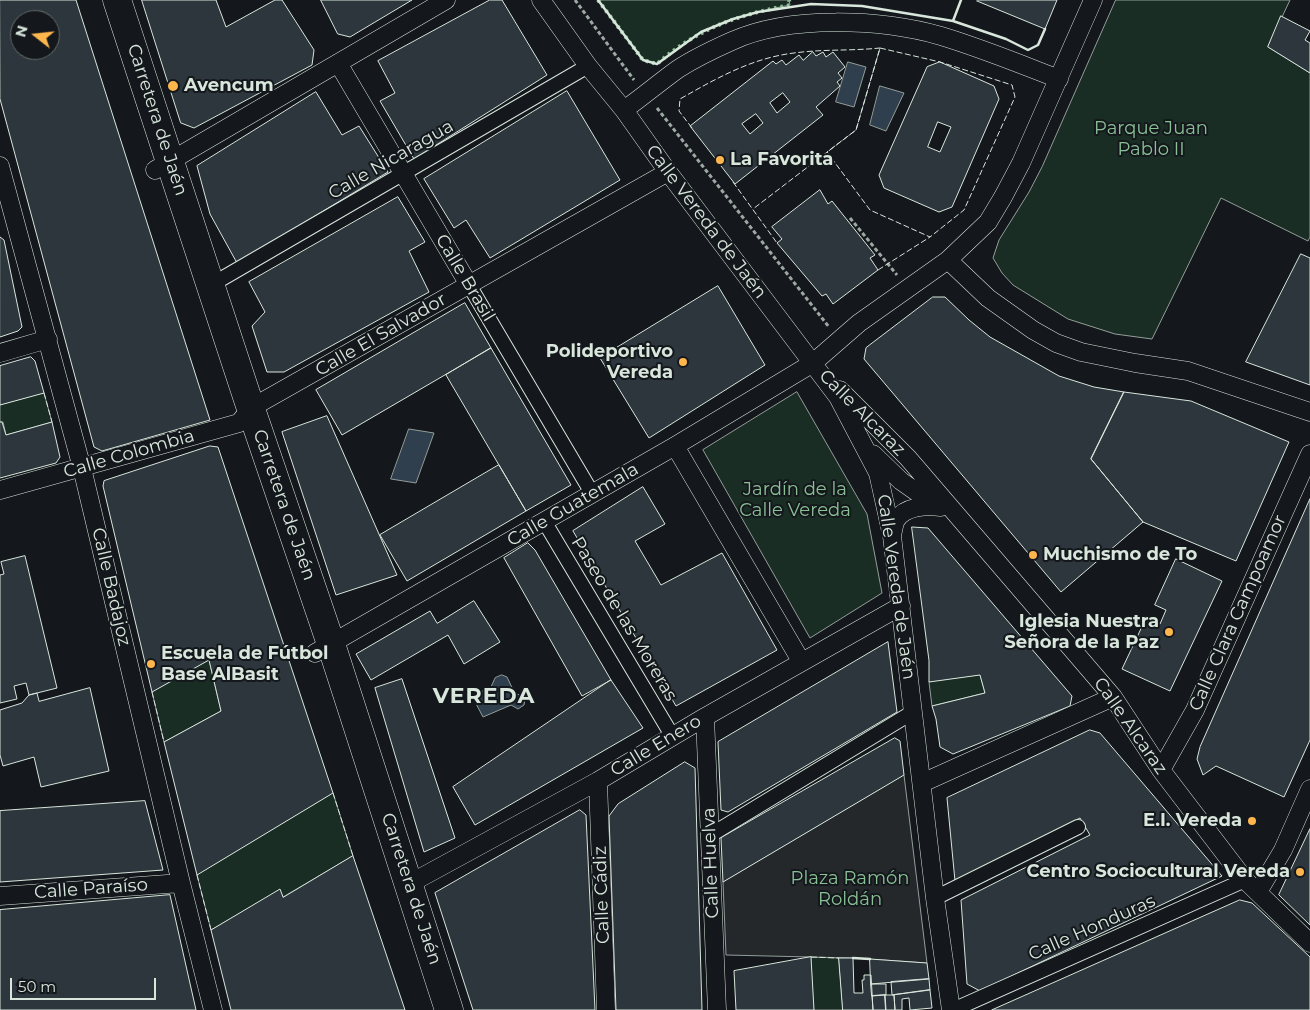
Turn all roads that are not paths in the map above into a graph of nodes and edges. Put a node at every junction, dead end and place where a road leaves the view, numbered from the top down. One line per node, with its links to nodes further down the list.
1 (98, 0): 10 (main road, Carretera de Jaén)
2 (117, 0): 10 (main road, Carretera de Jaén)
3 (446, 0): 6 (street)
4 (541, 0): 7 (street, Calle Vereda de Jaén)
5 (1093, 0): 8 (street, Calle Guatemala)
6 (338, 63): 10 (street); 13 (street, Calle Brasil)
7 (588, 66): 9 (street, Calle Vereda de Jaén); 13 (street, Calle Nicaragua)
8 (1059, 79): 9 (street); 15 (street, Calle Guatemala)
9 (624, 110): 12 (street, Calle Vereda de Jaén)
10 (163, 165): 16 (main road, Carretera de Jaén); 22 (main road, Carretera de Jaén)
11 (0, 166): 14 (street, Calle Badajoz)
12 (668, 172): 17 (street, Calle El Salvador); 20 (street, Calle Vereda de Jaén)
13 (404, 174): 16 (street, Calle Nicaragua); 17 (street, Calle Brasil)
14 (6, 214): 18 (street, Calle Badajoz)
15 (948, 260): 20 (street, Calle Guatemala); 21 (street)
16 (211, 285): 22 (main road, Carretera de Jaén)
17 (469, 285): 22 (street, Calle El Salvador); 28 (street, Calle Brasil)
18 (48, 339): 19 (street); 26 (street, Calle Badajoz)
19 (0, 353)
20 (814, 363): 23 (street, Calle Vereda de Jaén); 24 (street, Calle Guatemala); 29 (street, Calle Alcaraz)
21 (1310, 412)
22 (245, 416): 26 (street, Calle Colombia); 33 (main road, Carretera de Jaén)
23 (863, 445): 29 (street, Calle Alcaraz); 31 (street, Calle Vereda de Jaén)
24 (675, 446): 28 (street, Calle Guatemala); 34 (street)
25 (1310, 454): 39 (street, Calle Clara Campoamor)
26 (82, 468): 27 (street, Calle Colombia); 46 (street, Calle Badajoz)
27 (0, 490)
28 (592, 493): 30 (street, Calle Guatemala)
29 (949, 508): 31 (street); 35 (street, Calle Alcaraz)
30 (544, 521): 33 (street, Calle Guatemala); 38 (street, Paseo de las Moreras)
31 (892, 536): 32 (street, Calle Vereda de Jaén)
32 (901, 606): 34 (street, Calle Enero); 36 (street, Calle Vereda de Jaén)
33 (323, 649): 47 (main road, Carretera de Jaén); 53 (main road, Carretera de Jaén)
34 (802, 661): 37 (street, Calle Enero)
35 (1113, 697): 39 (street, Calle Alcaraz); 41 (street)
36 (914, 712): 41 (street, Calle Vereda de Jaén); 44 (street)
37 (705, 717): 38 (street, Calle Enero); 44 (street, Calle Huelva)
38 (673, 736): 40 (street, Calle Enero)
39 (1161, 770): 45 (street, Calle Alcaraz)
40 (598, 781): 47 (street, Calle Enero); 55 (street, Calle Cádiz)
41 (922, 783): 50 (street, Calle Vereda de Jaén)
42 (1310, 789): 48 (street)
43 (1078, 827): 50 (street)
44 (709, 836): 56 (street, Calle Huelva)
45 (1245, 880): 48 (street, Calle Alcaraz); 57 (street, Calle Honduras)
46 (181, 883): 49 (street, Calle Paraíso); 52 (street, Calle Badajoz)
47 (409, 884): 54 (main road, Carretera de Jaén)
48 (1258, 892): 51 (street, Calle Alcaraz)
49 (0, 896)
50 (935, 898): 57 (street, Calle Vereda de Jaén)
51 (1310, 942)
52 (213, 1010)
53 (430, 1010)
54 (449, 1010)
55 (606, 1010)
56 (717, 1010)
57 (952, 1010)

